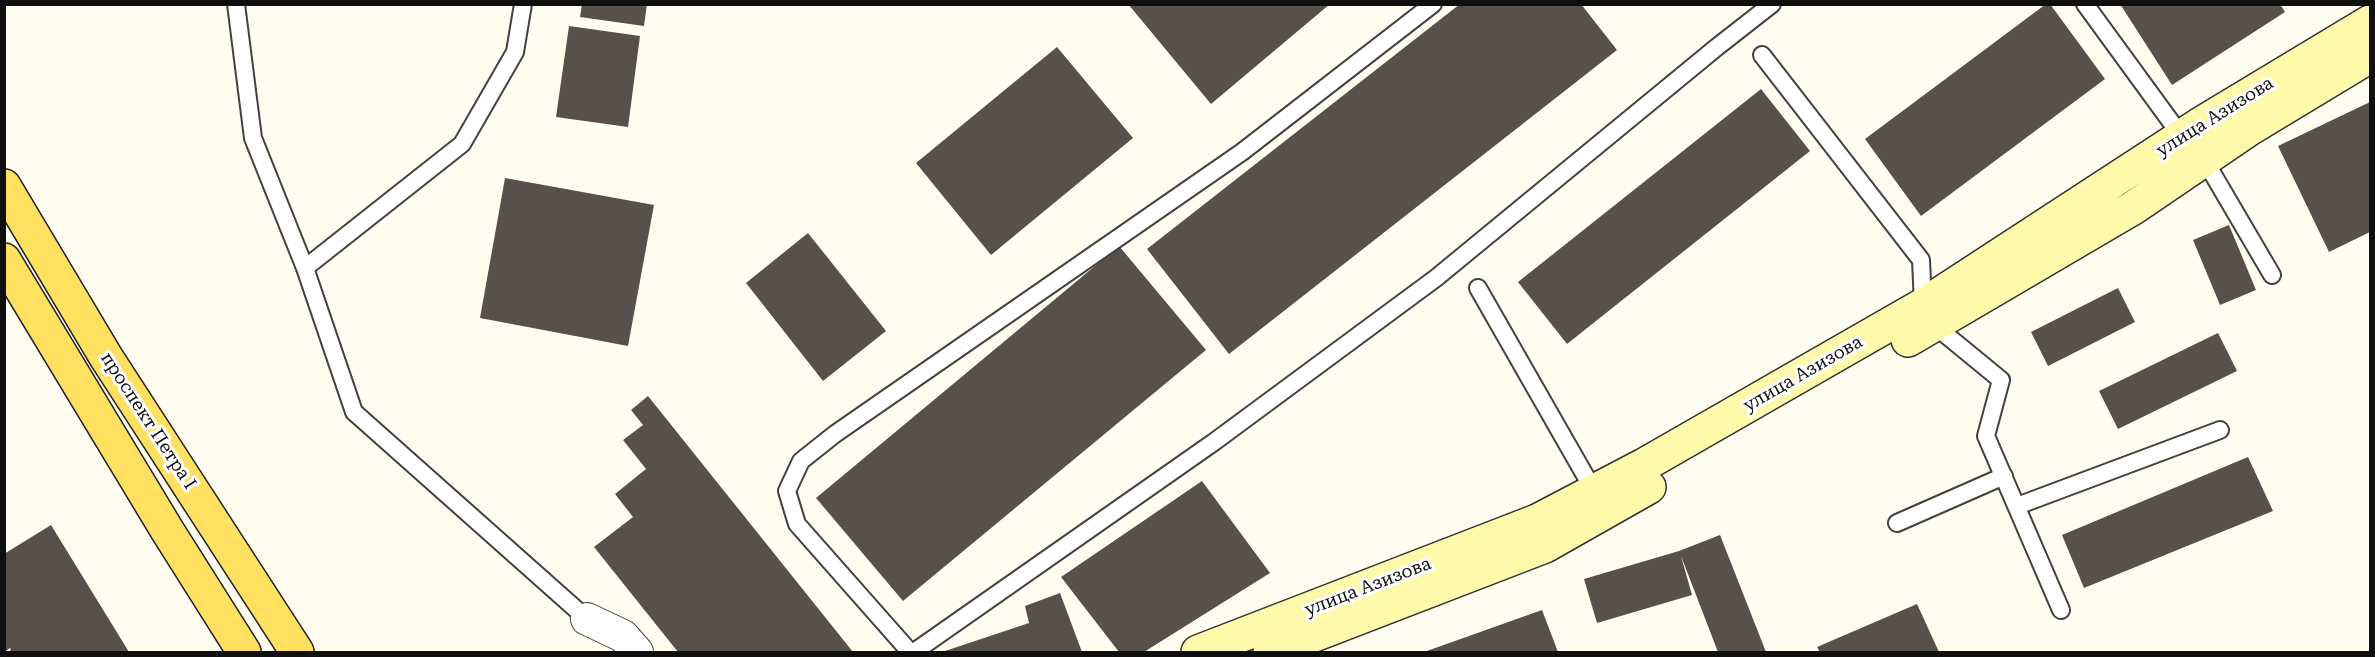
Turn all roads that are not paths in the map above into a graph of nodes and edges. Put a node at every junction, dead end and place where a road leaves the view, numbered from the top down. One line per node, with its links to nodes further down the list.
1 (236, 4): 12 (lane)
2 (524, 4): 12 (lane)
3 (1433, 4): 26 (lane)
4 (1772, 4): 26 (lane)
5 (2085, 4): 9 (lane)
6 (2370, 22): 9 (main road, улица Азизова)
7 (1762, 55): 15 (lane)
8 (2370, 56): 9 (main road, улица Азизова)
9 (2193, 148): 13 (lane); 15 (main road, улица Азизова)
10 (4, 186): 24 (main road, проспект Петра I)
11 (4, 260): 23 (main road, проспект Петра I)
12 (304, 268): 22 (lane)
13 (2272, 275)
14 (1478, 288): 18 (lane)
15 (1929, 315): 17 (lane); 18 (main road, улица Азизова); 28 (main road, улица Азизова)
16 (2220, 430): 19 (lane)
17 (2004, 476): 19 (lane); 20 (lane)
18 (1594, 491): 27 (main road, улица Азизова)
19 (2017, 506): 21 (lane)
20 (1897, 523)
21 (2061, 610)
22 (587, 619): 25 (street)
23 (244, 652)
24 (297, 652)
25 (637, 652)
26 (912, 652)
27 (1198, 652)
28 (1270, 652)

